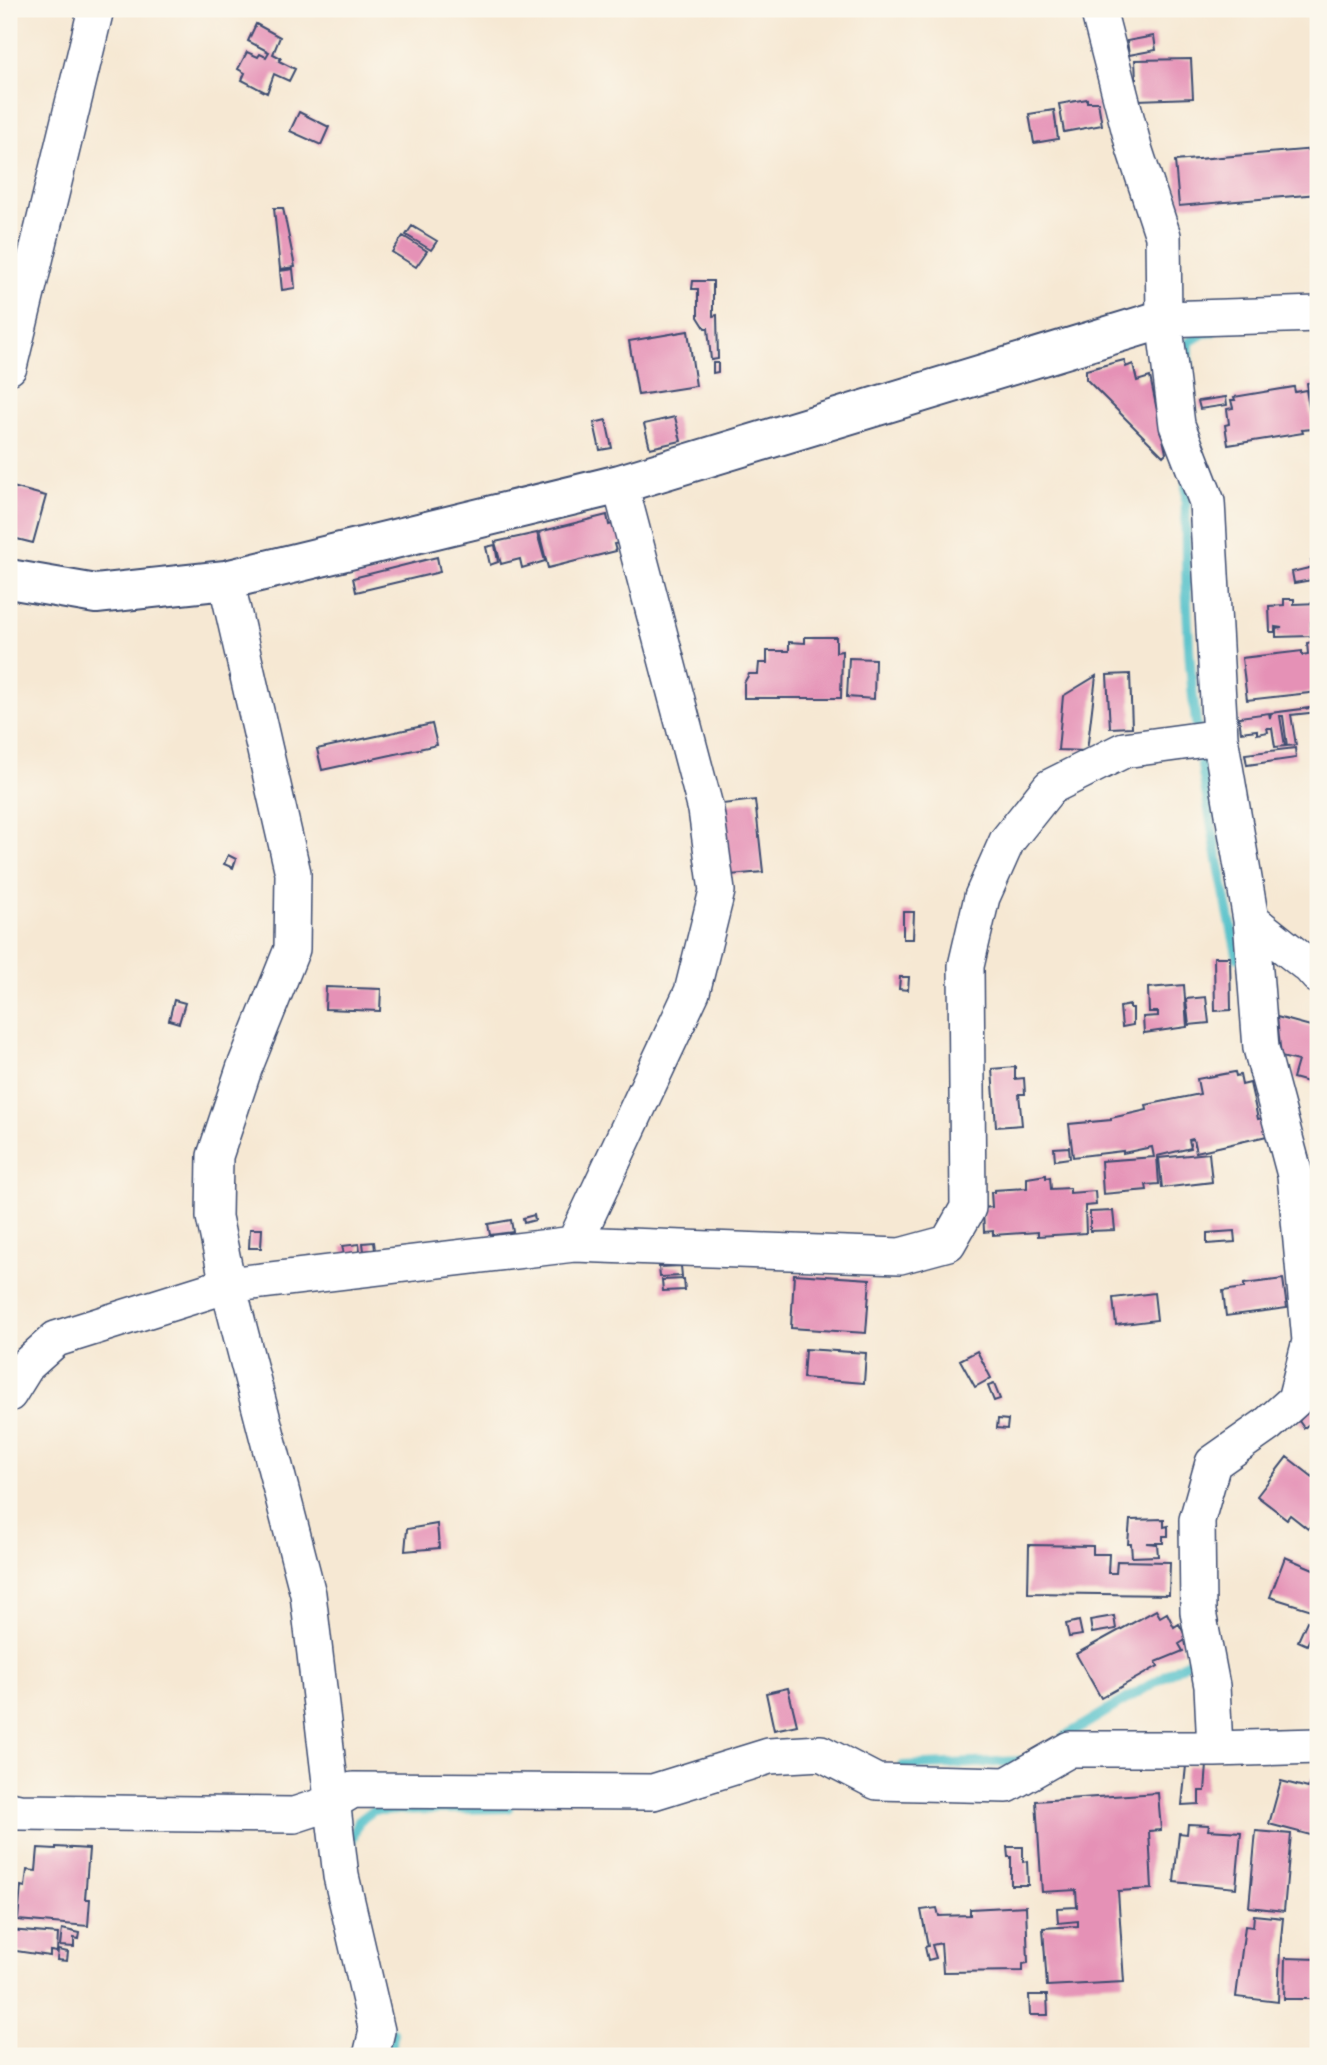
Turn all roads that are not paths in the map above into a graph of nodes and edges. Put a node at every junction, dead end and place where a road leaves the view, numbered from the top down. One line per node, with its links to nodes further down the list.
1 (96, 9): 5 (street)
2 (1098, 9): 4 (street)
3 (1318, 314): 4 (street)
4 (1164, 319): 6 (street); 9 (street)
5 (9, 367)
6 (620, 484): 8 (street); 12 (street)
7 (9, 579): 8 (street)
8 (226, 580): 13 (street)
9 (1220, 737): 10 (street); 12 (street)
10 (1251, 920): 11 (street); 16 (street)
11 (1316, 968)
12 (574, 1244): 13 (street)
13 (228, 1285): 14 (street); 17 (street)
14 (9, 1394)
15 (1318, 1746): 16 (street)
16 (1215, 1749): 17 (street)
17 (331, 1803): 18 (street); 19 (street)
18 (9, 1810)
19 (371, 2056)

